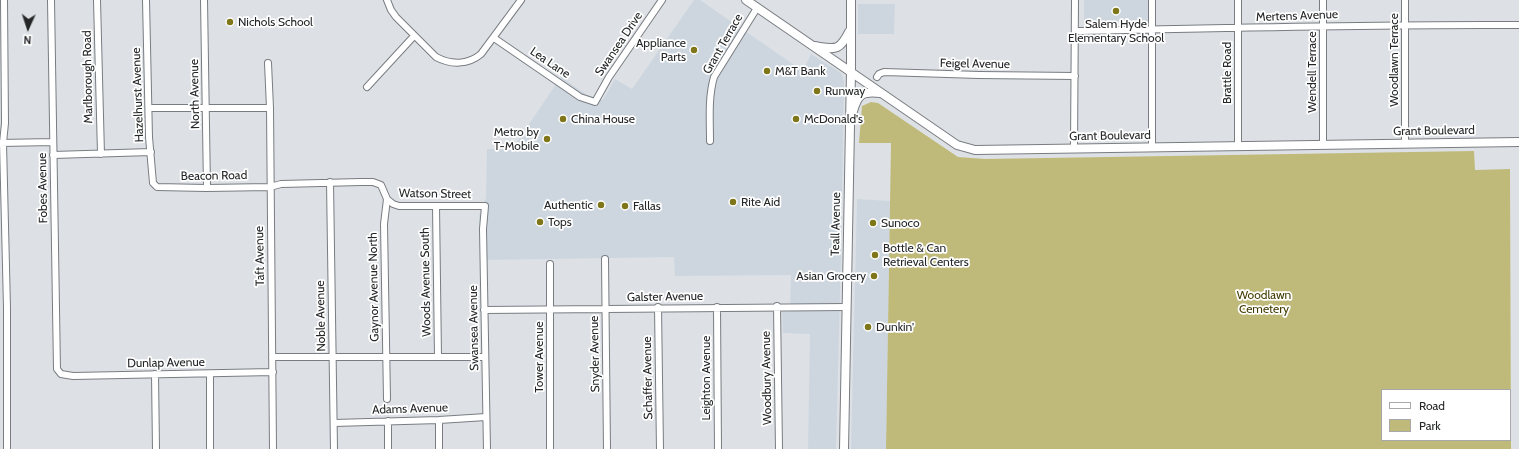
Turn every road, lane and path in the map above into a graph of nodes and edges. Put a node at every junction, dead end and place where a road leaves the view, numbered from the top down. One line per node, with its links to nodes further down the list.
1 (4, 0): 41 (street)
2 (50, 0): 39 (street, Fobes Avenue)
3 (97, 0): 48 (street, Marlborough Road)
4 (146, 0): 35 (street, Hazelhurst Avenue)
5 (204, 0): 34 (street, North Avenue)
6 (387, 0): 24 (street)
7 (521, 0): 25 (street)
8 (662, 0): 33 (street, Swansea Drive)
9 (746, 0): 16 (street, Grant Boulevard)
10 (851, 0): 20 (street, Teall Avenue)
11 (1075, 0): 23 (street)
12 (1152, 0): 22 (street)
13 (1238, 0): 21 (street, Brattle Road)
14 (1323, 0): 18 (street, Wendell Terrace)
15 (1406, 0): 17 (street, Woodlawn Terrace)
16 (757, 8): 26 (street, Grant Boulevard); 38 (street, Grant Terrace)
17 (1406, 24): 18 (street, Mertens Avenue); 19 (street, Mertens Avenue); 42 (street, Woodlawn Terrace)
18 (1323, 25): 21 (street, Mertens Avenue); 43 (street, Wendell Terrace)
19 (1519, 25)
20 (851, 29): 26 (street); 28 (street, Teall Avenue)
21 (1238, 29): 22 (street, Mertens Avenue); 44 (street, Brattle Road)
22 (1152, 30): 23 (street, Mertens Avenue); 45 (street)
23 (1075, 31): 29 (street)
24 (414, 36): 25 (street); 31 (street)
25 (494, 38): 33 (street, Lea Lane)
26 (812, 46): 28 (street, Grant Boulevard)
27 (268, 63): 36 (street, Taft Avenue)
28 (851, 72): 32 (street, Grant Boulevard); 37 (street, Teall Avenue)
29 (1075, 76): 30 (street, Feigel Avenue); 46 (street)
30 (877, 77)
31 (366, 87)
32 (882, 94): 37 (street); 46 (street, Grant Boulevard)
33 (595, 102)
34 (206, 107): 35 (street); 36 (street); 53 (street, North Avenue)
35 (149, 108): 47 (street, Hazelhurst Avenue)
36 (270, 108): 51 (street, Taft Avenue)
37 (850, 121): 62 (street, Teall Avenue)
38 (710, 141)
39 (53, 142): 41 (street); 49 (street, Fobes Avenue)
40 (1519, 142): 42 (street, Grant Boulevard)
41 (2, 143): 80 (street)
42 (1406, 144): 43 (street, Grant Boulevard)
43 (1323, 145): 44 (street, Grant Boulevard)
44 (1238, 146): 45 (street, Grant Boulevard)
45 (1152, 147): 46 (street, Grant Boulevard)
46 (1074, 148)
47 (151, 152): 48 (street); 52 (street, Hazelhurst Avenue)
48 (101, 154): 49 (street)
49 (53, 155): 72 (street, Fobes Avenue)
50 (330, 182): 51 (street, Beacon Road); 54 (street, Beacon Road); 68 (street, Noble Avenue)
51 (270, 187): 53 (street, Beacon Road); 67 (street, Taft Avenue)
52 (159, 188): 53 (street, Beacon Road)
53 (207, 188)
54 (387, 199): 55 (street, Watson Street); 69 (street, Gaynor Avenue North)
55 (436, 206): 56 (street, Watson Street); 70 (street, Woods Avenue South)
56 (485, 206): 64 (street, Swansea Avenue)
57 (605, 259): 63 (street, Snyder Avenue)
58 (550, 264): 65 (street, Tower Avenue)
59 (777, 306): 61 (street, Galster Avenue); 62 (street, Galster Avenue); 92 (street, Woodbury Avenue)
60 (658, 307): 61 (street, Galster Avenue); 63 (street, Galster Avenue); 90 (street, Schaffer Avenue)
61 (717, 307): 91 (street, Leighton Avenue)
62 (847, 307): 93 (street, Teall Avenue)
63 (605, 308): 65 (street, Galster Avenue); 89 (street, Snyder Avenue)
64 (484, 310): 65 (street, Galster Avenue); 66 (street, Swansea Avenue)
65 (549, 310): 88 (street, Tower Avenue)
66 (485, 356): 70 (street); 76 (street, Swansea Avenue)
67 (272, 357): 68 (street); 71 (street, Taft Avenue)
68 (333, 357): 69 (street); 79 (street, Noble Avenue)
69 (386, 357): 70 (street); 75 (street, Gaynor Avenue North)
70 (438, 357)
71 (272, 372): 74 (street, Dunlap Avenue); 83 (street, Taft Avenue)
72 (61, 374): 73 (street, Dunlap Avenue)
73 (155, 374): 74 (street, Dunlap Avenue); 81 (street)
74 (210, 374): 82 (street)
75 (387, 399)
76 (486, 417): 77 (street, Adams Avenue); 87 (street, Swansea Avenue)
77 (439, 420): 78 (street, Adams Avenue); 86 (street)
78 (388, 421): 79 (street, Adams Avenue); 85 (street)
79 (334, 423): 84 (street, Noble Avenue)
80 (7, 449)
81 (156, 449)
82 (210, 449)
83 (273, 449)
84 (334, 449)
85 (388, 449)
86 (439, 449)
87 (487, 449)
88 (550, 449)
89 (607, 449)
90 (660, 449)
91 (718, 449)
92 (779, 449)
93 (844, 449)

